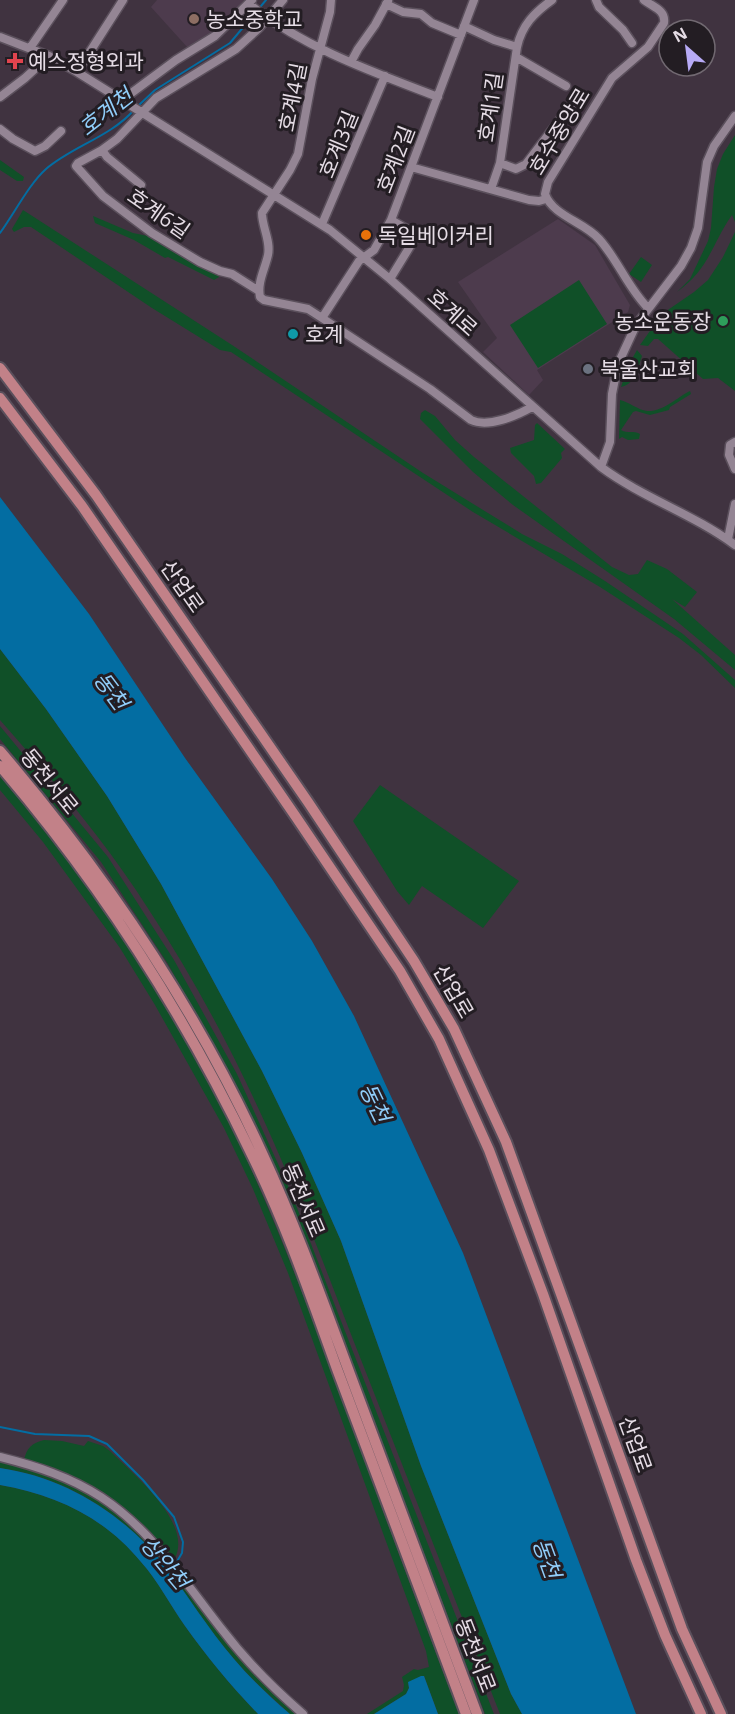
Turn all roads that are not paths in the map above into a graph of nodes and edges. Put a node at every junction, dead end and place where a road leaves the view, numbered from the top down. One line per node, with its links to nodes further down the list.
1 (63, 0): 16 (street)
2 (123, 0): 21 (street)
3 (283, 0): 11 (street, 호계6길)
4 (331, 0): 17 (street, 호계4길)
5 (474, 0): 12 (street, 호계2길)
6 (552, 0): 15 (street, 호계1길)
7 (596, 0): 14 (street)
8 (644, 0): 38 (street, 호수중앙로)
9 (387, 2): 12 (street); 20 (street)
10 (251, 4): 11 (street); 26 (street)
11 (267, 19): 17 (street); 28 (street, 호계6길)
12 (462, 30): 15 (street); 25 (street, 호계2길)
13 (0, 37): 16 (street)
14 (632, 43)
15 (517, 47): 19 (street, 호계1길)
16 (30, 48): 18 (street)
17 (320, 48): 20 (street); 37 (street, 호계4길)
18 (49, 56): 21 (street); 24 (street)
19 (516, 57): 23 (street, 호계1길); 33 (street, 호계1길)
20 (351, 62): 22 (street)
21 (77, 72): 26 (street)
22 (385, 76): 25 (street); 40 (street, 호계3길)
23 (566, 86)
24 (0, 97)
25 (438, 97): 34 (street, 호계2길)
26 (125, 101): 28 (street, 호계로)
27 (572, 105): 33 (street, 호계1길)
28 (141, 112): 32 (street, 호계6길); 37 (street, 호계로)
29 (735, 116): 44 (street)
30 (0, 129): 31 (street)
31 (61, 131)
32 (102, 150): 35 (street, 호계6길); 43 (street, 호계6길)
33 (500, 163): 36 (street, 호계1길)
34 (411, 167): 36 (street); 39 (street, 호계2길)
35 (141, 185)
36 (491, 189): 38 (street)
37 (274, 195): 40 (street, 호계로); 43 (street)
38 (546, 198): 44 (street, 호수중앙로)
39 (391, 220): 41 (street); 42 (street, 호계2길)
40 (322, 224): 41 (street, 호계로)
41 (364, 257): 42 (street, 호계로); 45 (street)
42 (390, 279): 48 (street, 호계로)
43 (259, 291): 45 (street, 호계6길)
44 (648, 308): 50 (street)
45 (322, 318): 48 (street, 호계6길)
46 (0, 368): 61 (main road, 산업로)
47 (0, 398): 60 (main road, 산업로)
48 (532, 407): 50 (street, 호계로)
49 (735, 442): 51 (street)
50 (601, 467): 53 (street, 호계로)
51 (735, 469)
52 (735, 504): 53 (street)
53 (731, 542)
54 (0, 751): 59 (main road, 동천서로)
55 (0, 766): 58 (main road, 동천서로)
56 (0, 1457): 57 (street)
57 (303, 1714)
58 (466, 1714)
59 (477, 1714)
60 (701, 1714)
61 (721, 1714)

